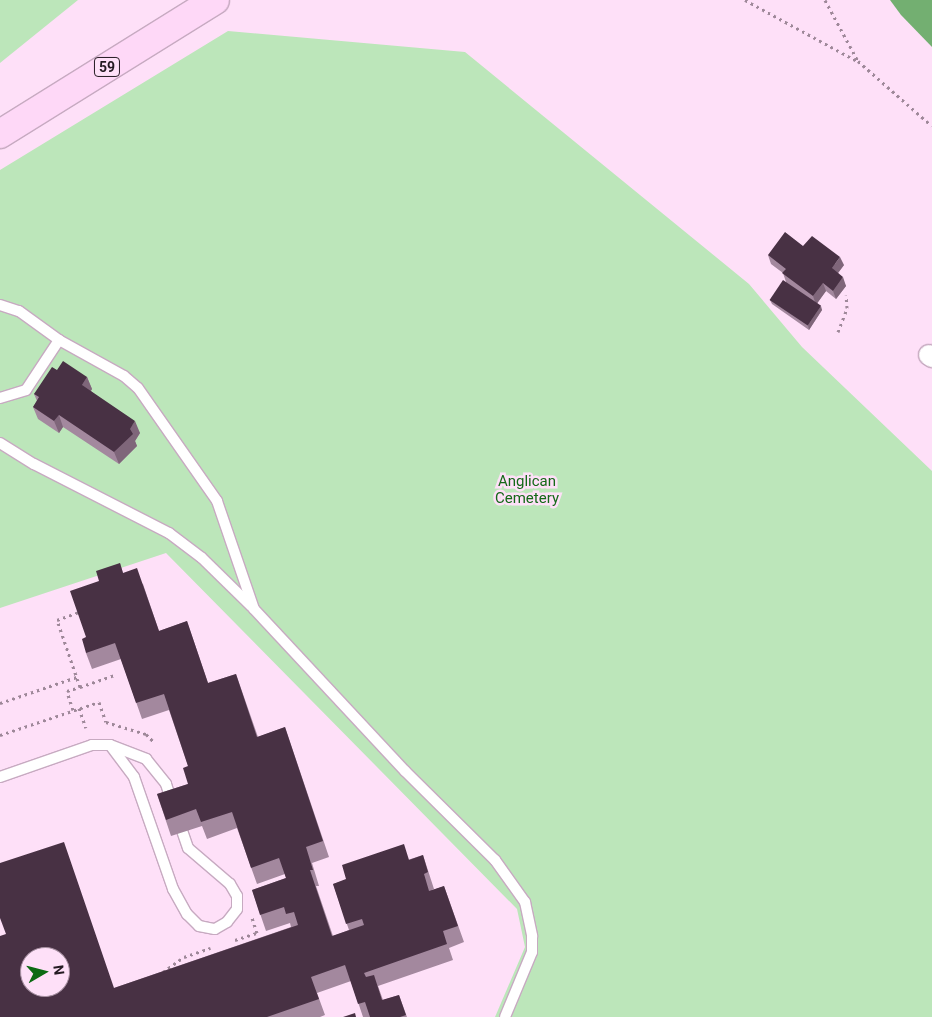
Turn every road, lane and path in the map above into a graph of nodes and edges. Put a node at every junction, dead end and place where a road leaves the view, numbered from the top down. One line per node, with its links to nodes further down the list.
1 (214, 0): 6 (main road, 59)
2 (745, 0): 4 (path)
3 (825, 0): 4 (path)
4 (858, 61): 5 (path)
5 (932, 126)
6 (0, 134)
7 (846, 295): 9 (path)
8 (0, 305): 10 (lane)
9 (838, 332)
10 (59, 340): 11 (lane); 13 (lane)
11 (0, 398)
12 (0, 443): 13 (lane)
13 (254, 609): 22 (lane)
14 (79, 612): 16 (path)
15 (115, 675): 17 (path)
16 (77, 677): 17 (path); 18 (path)
17 (80, 687): 19 (path)
18 (0, 703)
19 (73, 710)
20 (110, 746): 20 (lane); 21 (lane)
21 (0, 776)
22 (505, 1017)

